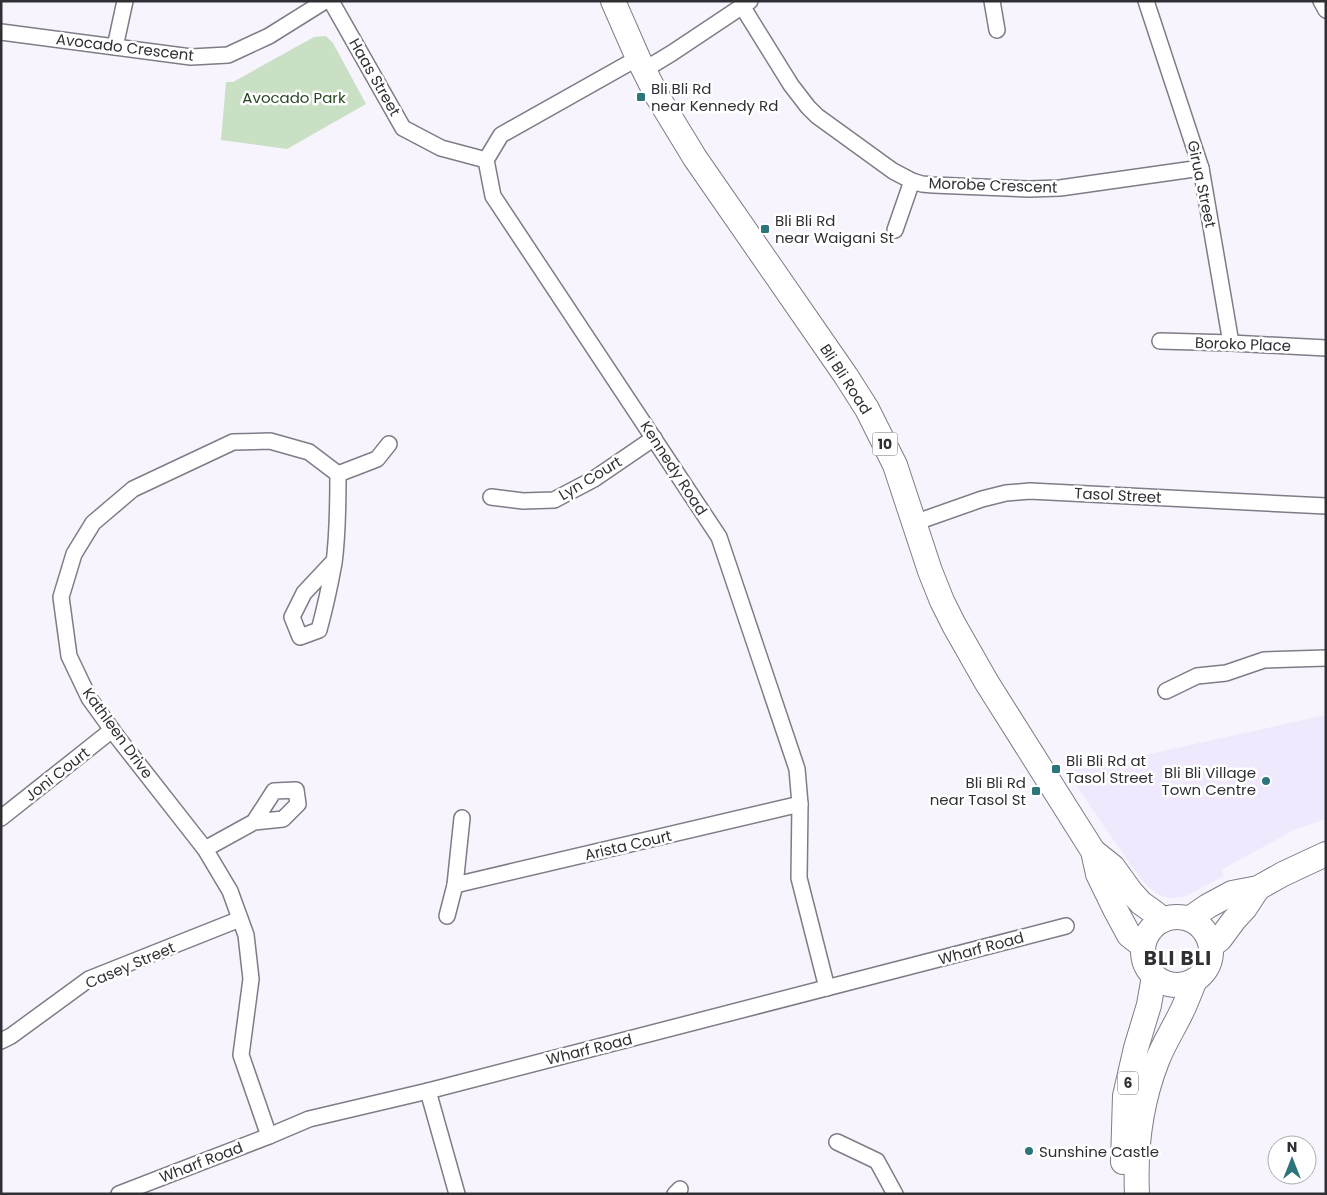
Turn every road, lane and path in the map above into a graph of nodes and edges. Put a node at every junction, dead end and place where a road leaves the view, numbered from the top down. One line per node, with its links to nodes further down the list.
1 (125, 1): 12 (street)
2 (325, 1): 12 (street, Avocado Crescent)
3 (332, 1): 14 (street, Haas Street)
4 (613, 1): 13 (main road, Bli Bli Road / 10)
5 (992, 1): 10 (street)
6 (1146, 1): 15 (street, Girua Street)
7 (1322, 1): 9 (street)
8 (746, 4): 13 (street); 16 (street, Morobe Crescent)
9 (1326, 10)
10 (997, 30)
11 (1, 32): 12 (street, Avocado Crescent)
12 (115, 47)
13 (641, 64): 14 (street); 26 (main road, Bli Bli Road / 10)
14 (486, 160): 21 (street, Kennedy Road)
15 (1201, 168): 16 (street, Morobe Crescent); 19 (street, Girua Street)
16 (912, 181): 17 (street)
17 (895, 230)
18 (1160, 341): 19 (street, Boroko Place)
19 (1231, 343): 20 (street, Boroko Place)
20 (1326, 348)
21 (654, 438): 24 (street, Lyn Court); 31 (street, Kennedy Road)
22 (390, 444): 23 (street)
23 (338, 474): 27 (street); 30 (street, Kathleen Drive)
24 (491, 497)
25 (1326, 506): 26 (street, Tasol Street)
26 (914, 523): 36 (main road, Bli Bli Road / 10)
27 (334, 561)
28 (1326, 658): 29 (street)
29 (1166, 691)
30 (112, 730): 32 (street, Joni Court); 35 (street, Kathleen Drive)
31 (800, 804): 38 (street, Arista Court); 49 (street, Kennedy Road)
32 (1, 818)
33 (462, 818): 38 (street)
34 (254, 822): 35 (street)
35 (204, 849): 41 (street, Kathleen Drive)
36 (1093, 851): 43 (main road, Bli Bli Road / 10); 45 (main road, Bli Bli Road / 10)
37 (1326, 854): 39 (main road, 6)
38 (455, 885): 40 (street)
39 (1258, 888): 42 (main road, 6); 46 (main road, 6)
40 (447, 916)
41 (240, 919): 50 (street, Casey Street); 52 (street, Kathleen Drive)
42 (1189, 919): 43 (main road); 46 (main road)
43 (1162, 920): 45 (main road)
44 (1066, 926): 49 (street, Wharf Road)
45 (1143, 946): 47 (main road)
46 (1211, 946): 48 (main road, 6)
47 (1154, 976): 48 (main road); 57 (main road, 6)
48 (1194, 980): 58 (main road, 6)
49 (827, 988): 51 (street, Wharf Road)
50 (1, 1041)
51 (428, 1091): 52 (street, Wharf Road); 55 (street)
52 (269, 1136): 54 (street, Wharf Road)
53 (838, 1142): 56 (street)
54 (119, 1194)
55 (457, 1194)
56 (895, 1194)
57 (1123, 1194)
58 (1137, 1194)

